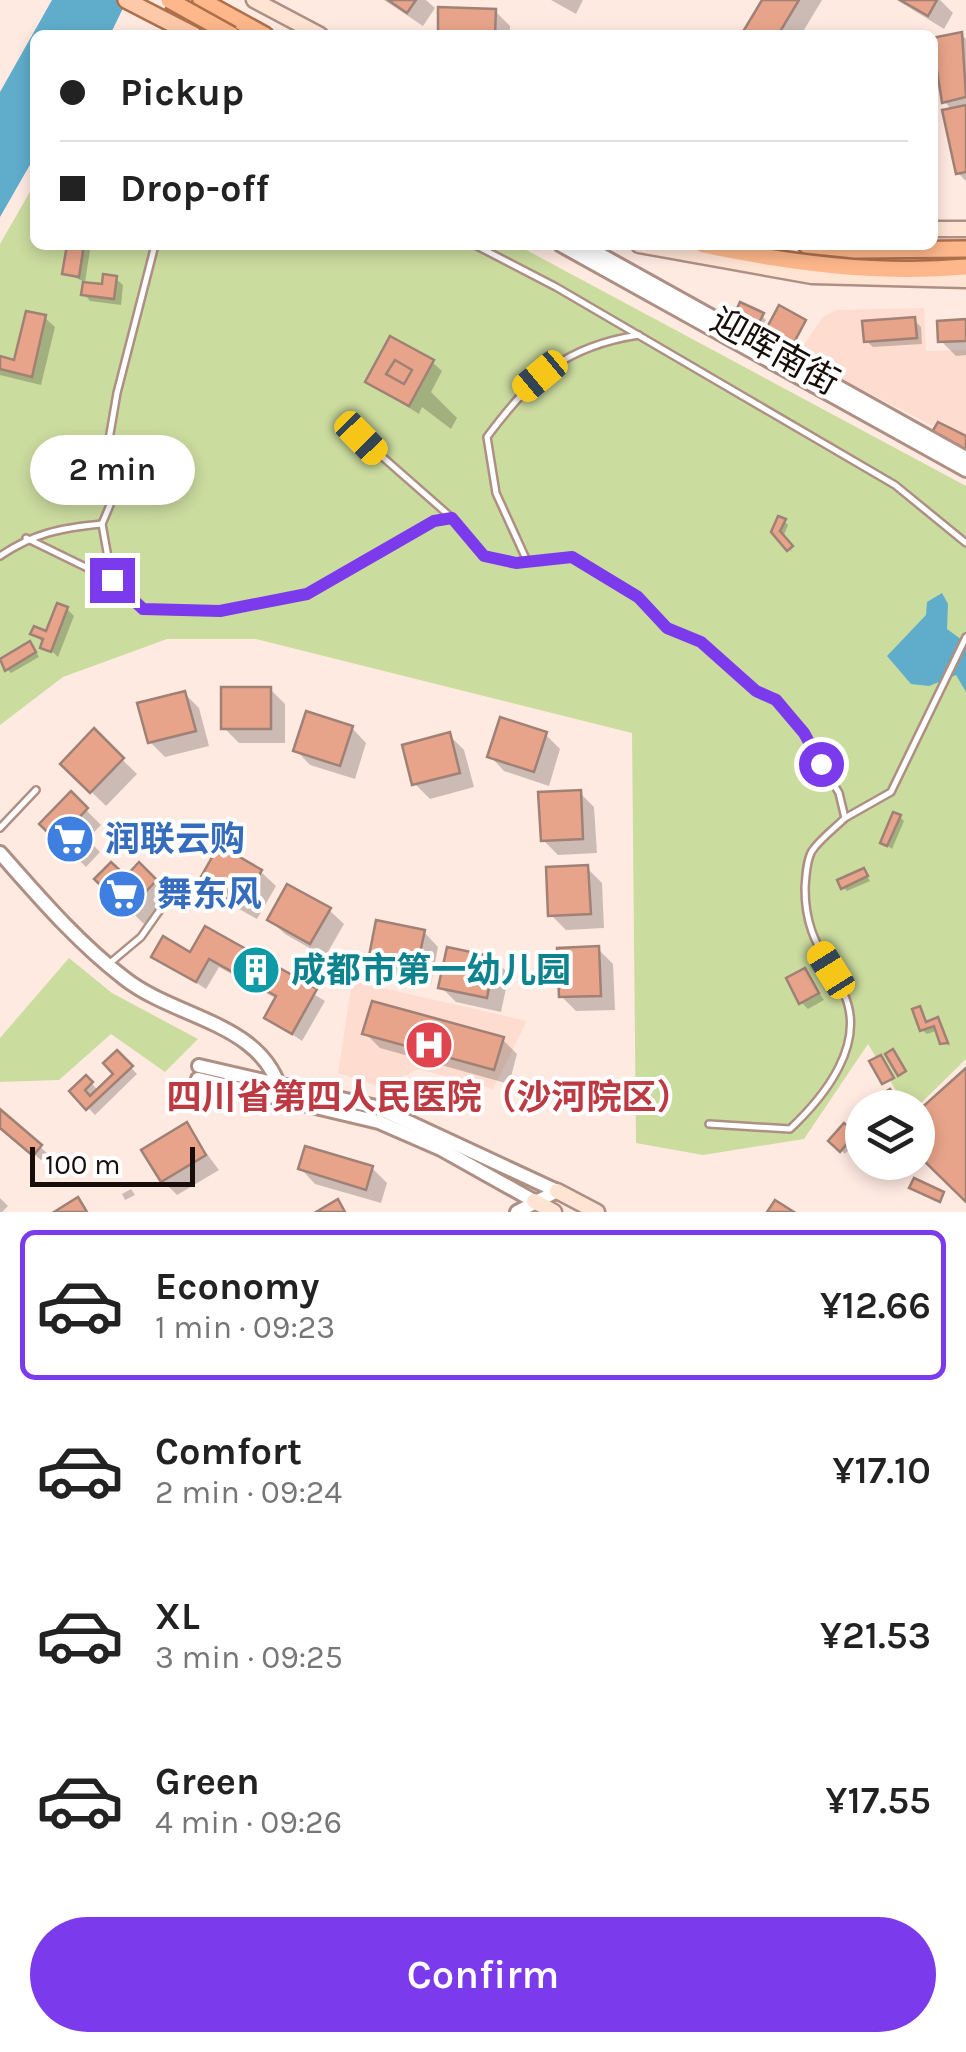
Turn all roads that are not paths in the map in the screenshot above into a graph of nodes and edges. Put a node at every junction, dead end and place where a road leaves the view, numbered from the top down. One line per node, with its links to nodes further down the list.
1 (126, 0): 5 (main road)
2 (169, 0): 7 (highway, bridge)
3 (198, 0): 6 (street); 8 (highway)
4 (254, 0): 9 (main road)
5 (183, 30)
6 (189, 30)
7 (221, 30)
8 (255, 30)
9 (311, 30)
10 (966, 229): 11 (main road)
11 (938, 230)
12 (938, 248): 13 (highway)
13 (966, 249)
14 (154, 250): 29 (lane)
15 (484, 250): 24 (lane)
16 (570, 250): 27 (street)
17 (592, 250): 26 (street, 迎晖南街)
18 (666, 250): 22 (main road)
19 (729, 250): 20 (highway)
20 (791, 262): 21 (highway); 22 (main road)
21 (966, 267)
22 (852, 278): 23 (main road)
23 (966, 280)
24 (639, 335): 31 (lane); 33 (lane)
25 (361, 438): 28 (lane)
26 (966, 458)
27 (966, 470)
28 (452, 518): 33 (lane); 34 (lane)
29 (102, 524): 30 (lane); 34 (lane)
30 (26, 538): 32 (lane); 34 (lane)
31 (966, 543)
32 (0, 556)
33 (528, 561): 37 (lane)
34 (112, 580)
35 (966, 637): 37 (lane)
36 (36, 790): 38 (lane)
37 (845, 818): 44 (lane)
38 (0, 828)
39 (0, 853): 41 (street)
40 (169, 896): 41 (lane)
41 (108, 965): 43 (street)
42 (198, 1073): 43 (street)
43 (280, 1090): 45 (street); 46 (street)
44 (709, 1124)
45 (556, 1191): 46 (street); 47 (main road)
46 (534, 1201): 48 (street); 49 (main road)
47 (574, 1207): 50 (main road)
48 (517, 1212)
49 (554, 1212)
50 (596, 1212)

